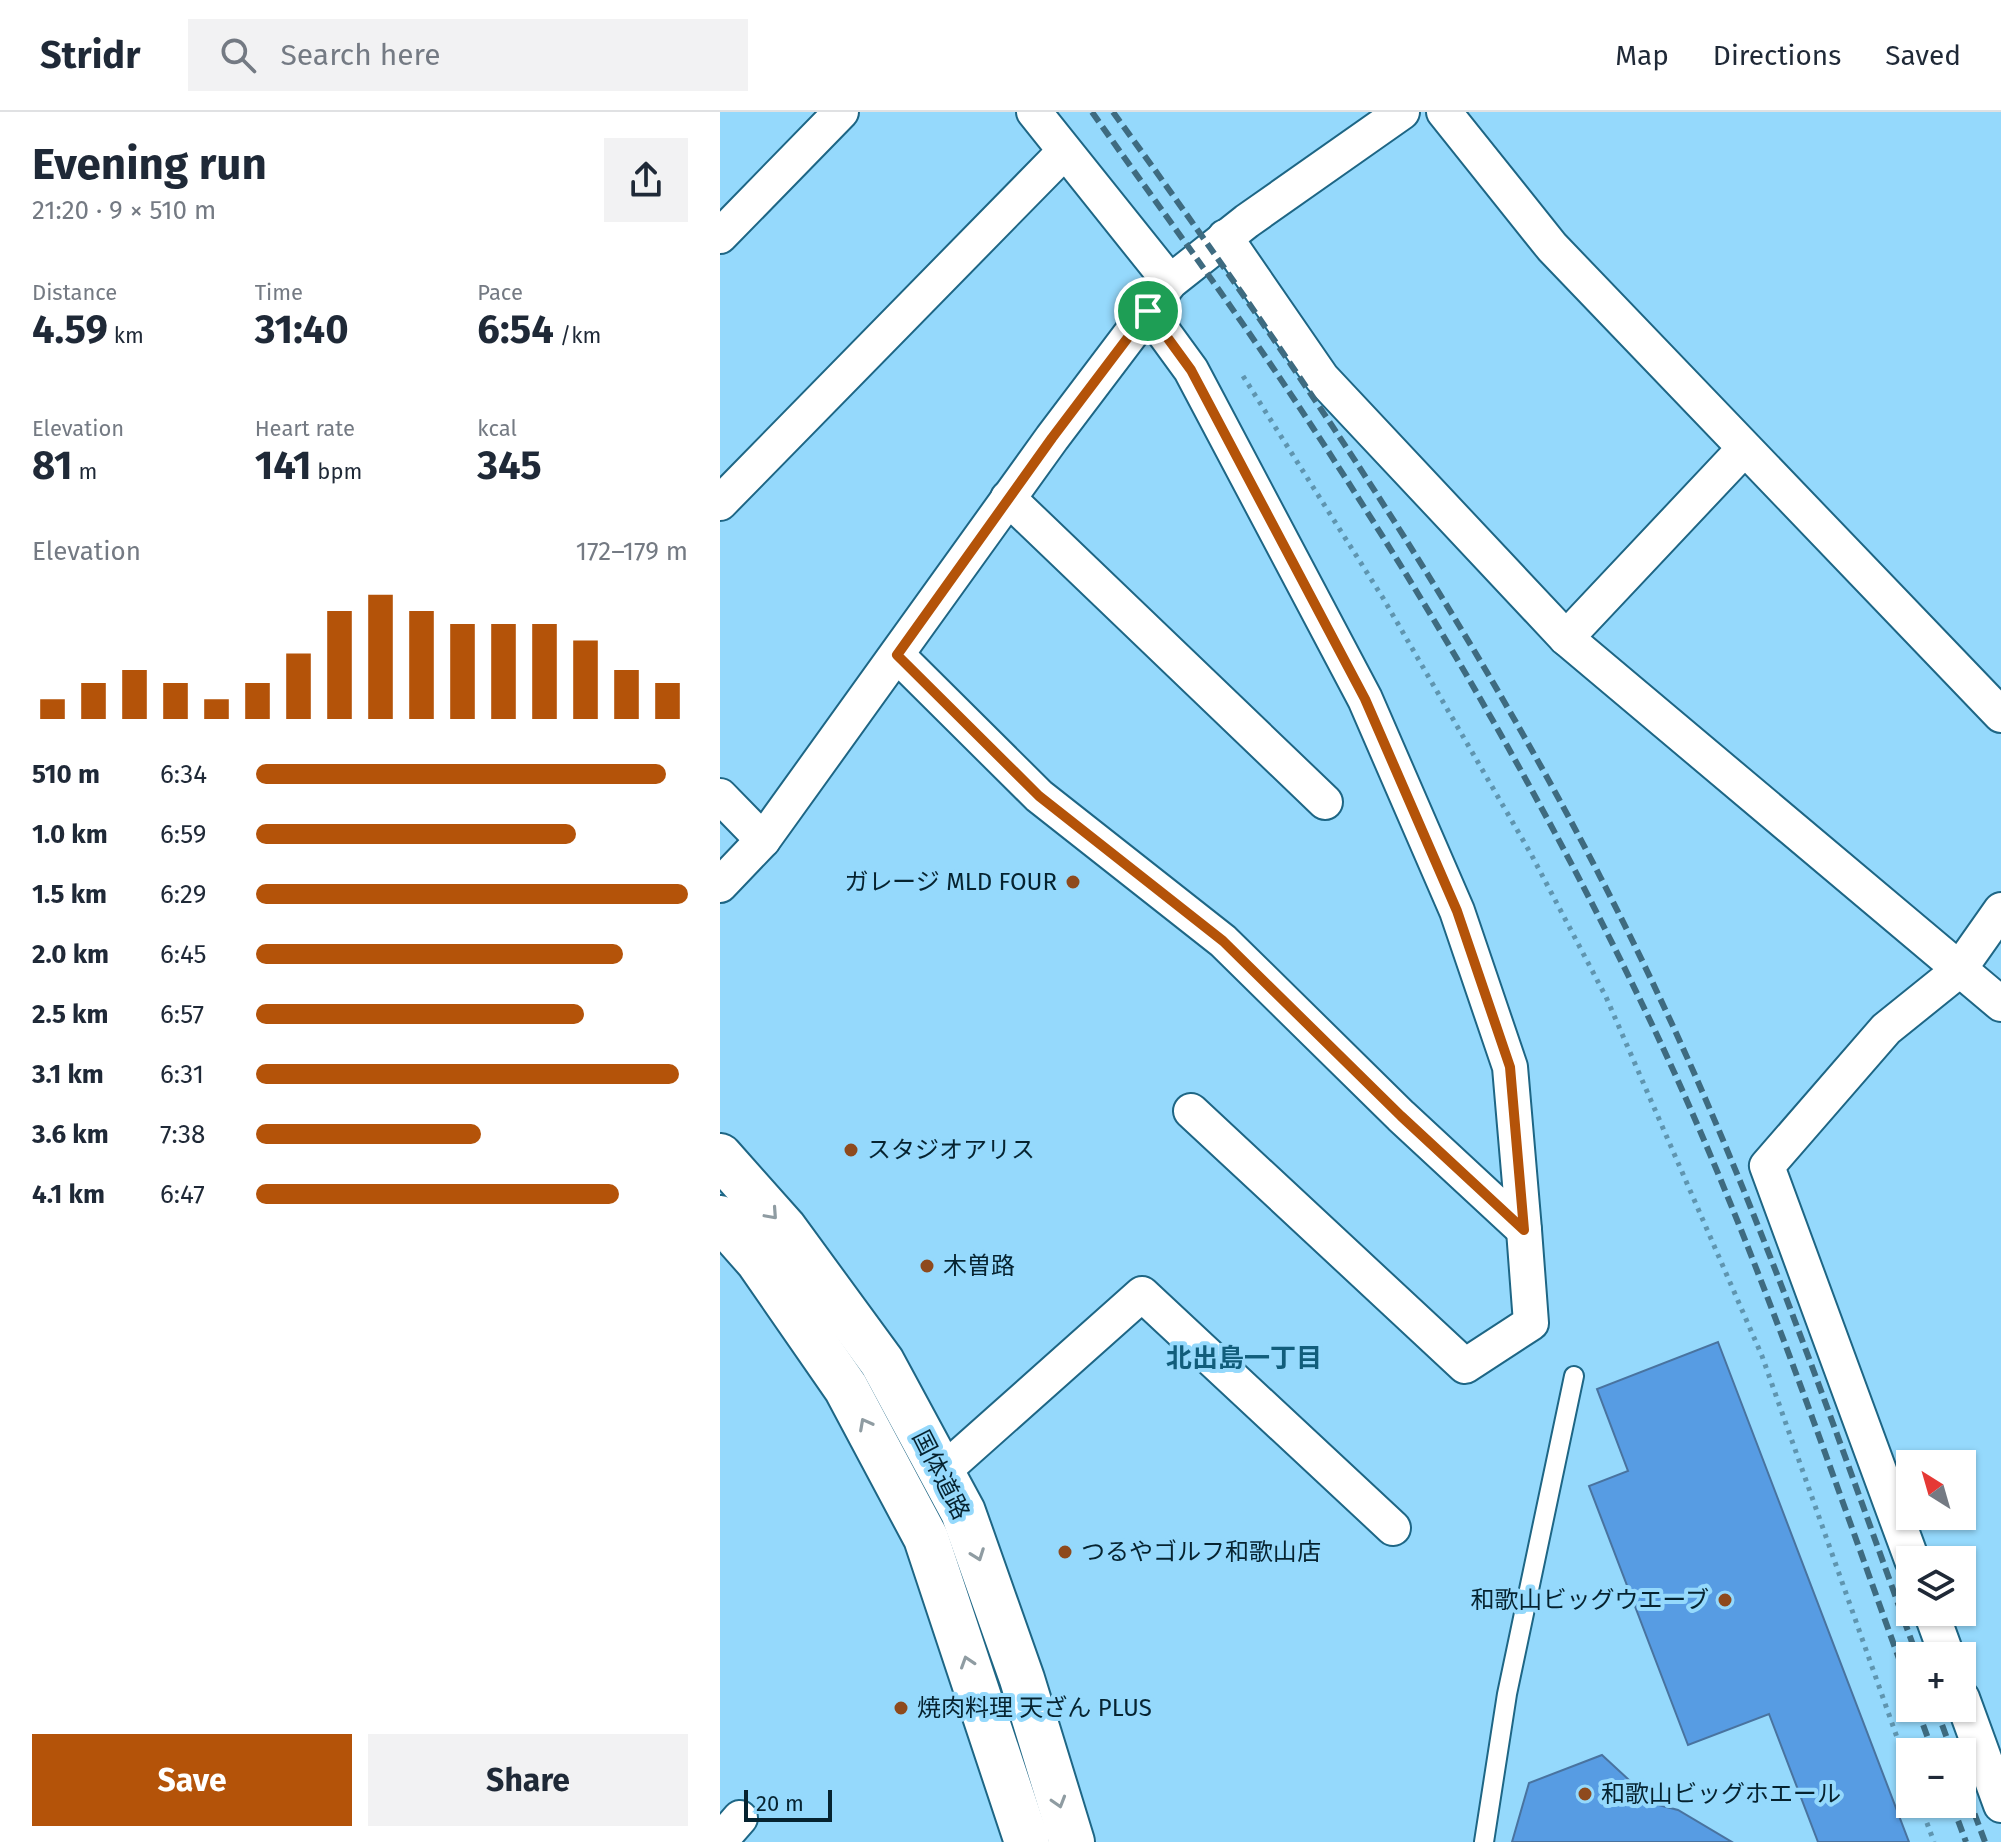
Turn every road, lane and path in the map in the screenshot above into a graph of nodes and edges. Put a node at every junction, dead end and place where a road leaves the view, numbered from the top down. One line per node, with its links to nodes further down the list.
1 (841, 112): 6 (street)
2 (1034, 112): 5 (street)
3 (1402, 112): 7 (street)
4 (1444, 112): 11 (street)
5 (1064, 152): 8 (street); 13 (street)
6 (720, 236)
7 (1225, 237): 8 (street); 14 (street)
8 (1170, 282): 9 (street)
9 (1148, 311): 12 (street); 27 (street)
10 (1243, 376): 33 (path)
11 (1744, 449): 14 (street); 16 (street)
12 (1008, 498): 15 (street); 18 (street)
13 (720, 503)
14 (1566, 638): 22 (street)
15 (897, 655): 19 (street); 27 (street)
16 (2001, 715)
17 (720, 796): 19 (street)
18 (1325, 802)
19 (763, 840): 20 (street)
20 (720, 885)
21 (2001, 910): 22 (street)
22 (1958, 971): 23 (street); 31 (street)
23 (2001, 1004)
24 (1191, 1111): 27 (street)
25 (720, 1156): 29 (street, 国体道路, one-way to 29)
26 (720, 1218): 36 (street, 国体道路, one-way to 26)
27 (1524, 1230)
28 (1574, 1376): 38 (lane)
29 (941, 1473): 30 (street); 37 (street, 国体道路, one-way to 37)
30 (1393, 1528)
31 (1907, 1546)
32 (1971, 1722): 34 (street)
33 (1897, 1738)
34 (2001, 1805)
35 (1925, 1818): 39 (path)
36 (1027, 1842)
37 (1072, 1842)
38 (1484, 1842)
39 (1934, 1842)

